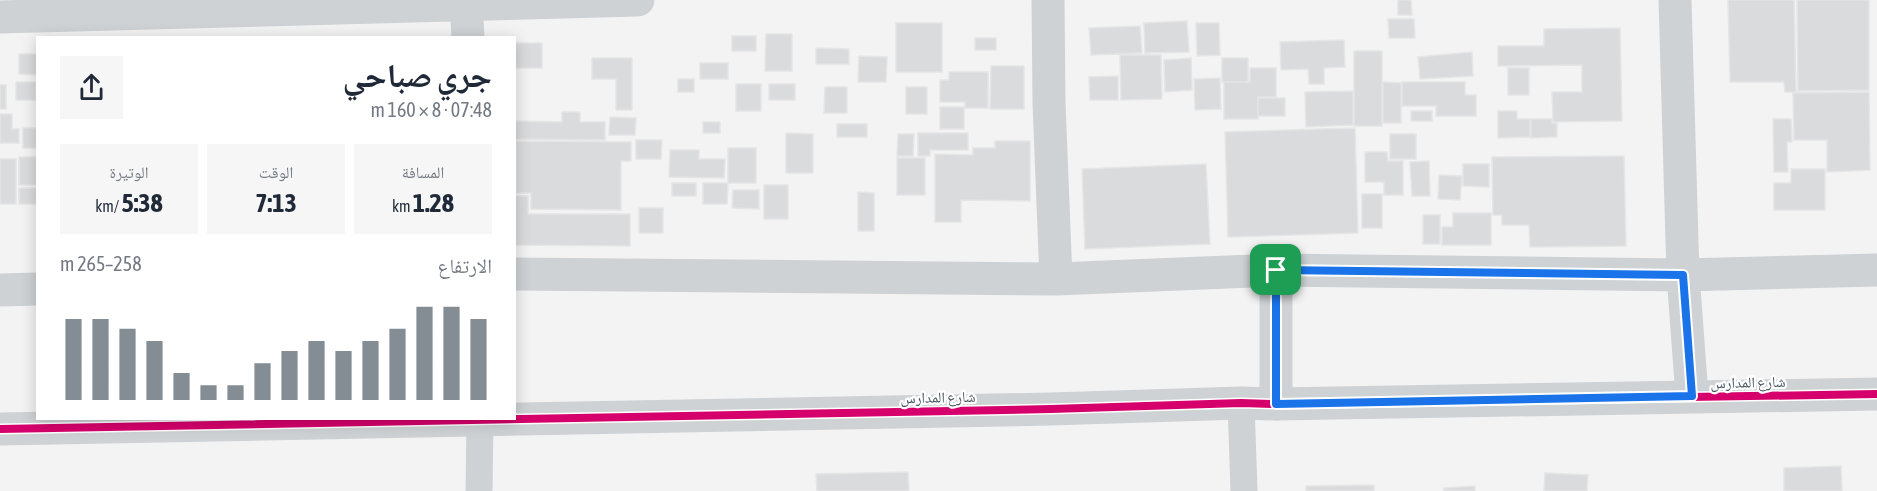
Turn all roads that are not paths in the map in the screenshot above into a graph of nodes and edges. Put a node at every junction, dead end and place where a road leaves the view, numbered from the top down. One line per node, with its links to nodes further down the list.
1 (638, 0): 4 (street)
2 (1048, 0): 11 (street)
3 (1675, 0): 10 (street)
4 (466, 2): 5 (street); 6 (street)
5 (0, 17)
6 (468, 36)
7 (1276, 270): 10 (street); 11 (street); 17 (street)
8 (1877, 270): 10 (street)
9 (516, 274): 11 (street)
10 (1683, 275): 15 (street)
11 (1056, 279)
12 (36, 289): 13 (street)
13 (0, 290)
14 (1877, 394): 15 (street, شارع المدارس)
15 (1692, 396): 17 (street, شارع المدارس)
16 (1242, 403): 17 (street, شارع المدارس); 18 (street, شارع المدارس); 23 (lane)
17 (1276, 404)
18 (516, 418)
19 (432, 420): 21 (street, شارع المدارس)
20 (480, 420): 22 (lane)
21 (0, 429)
22 (479, 491)
23 (1244, 491)

